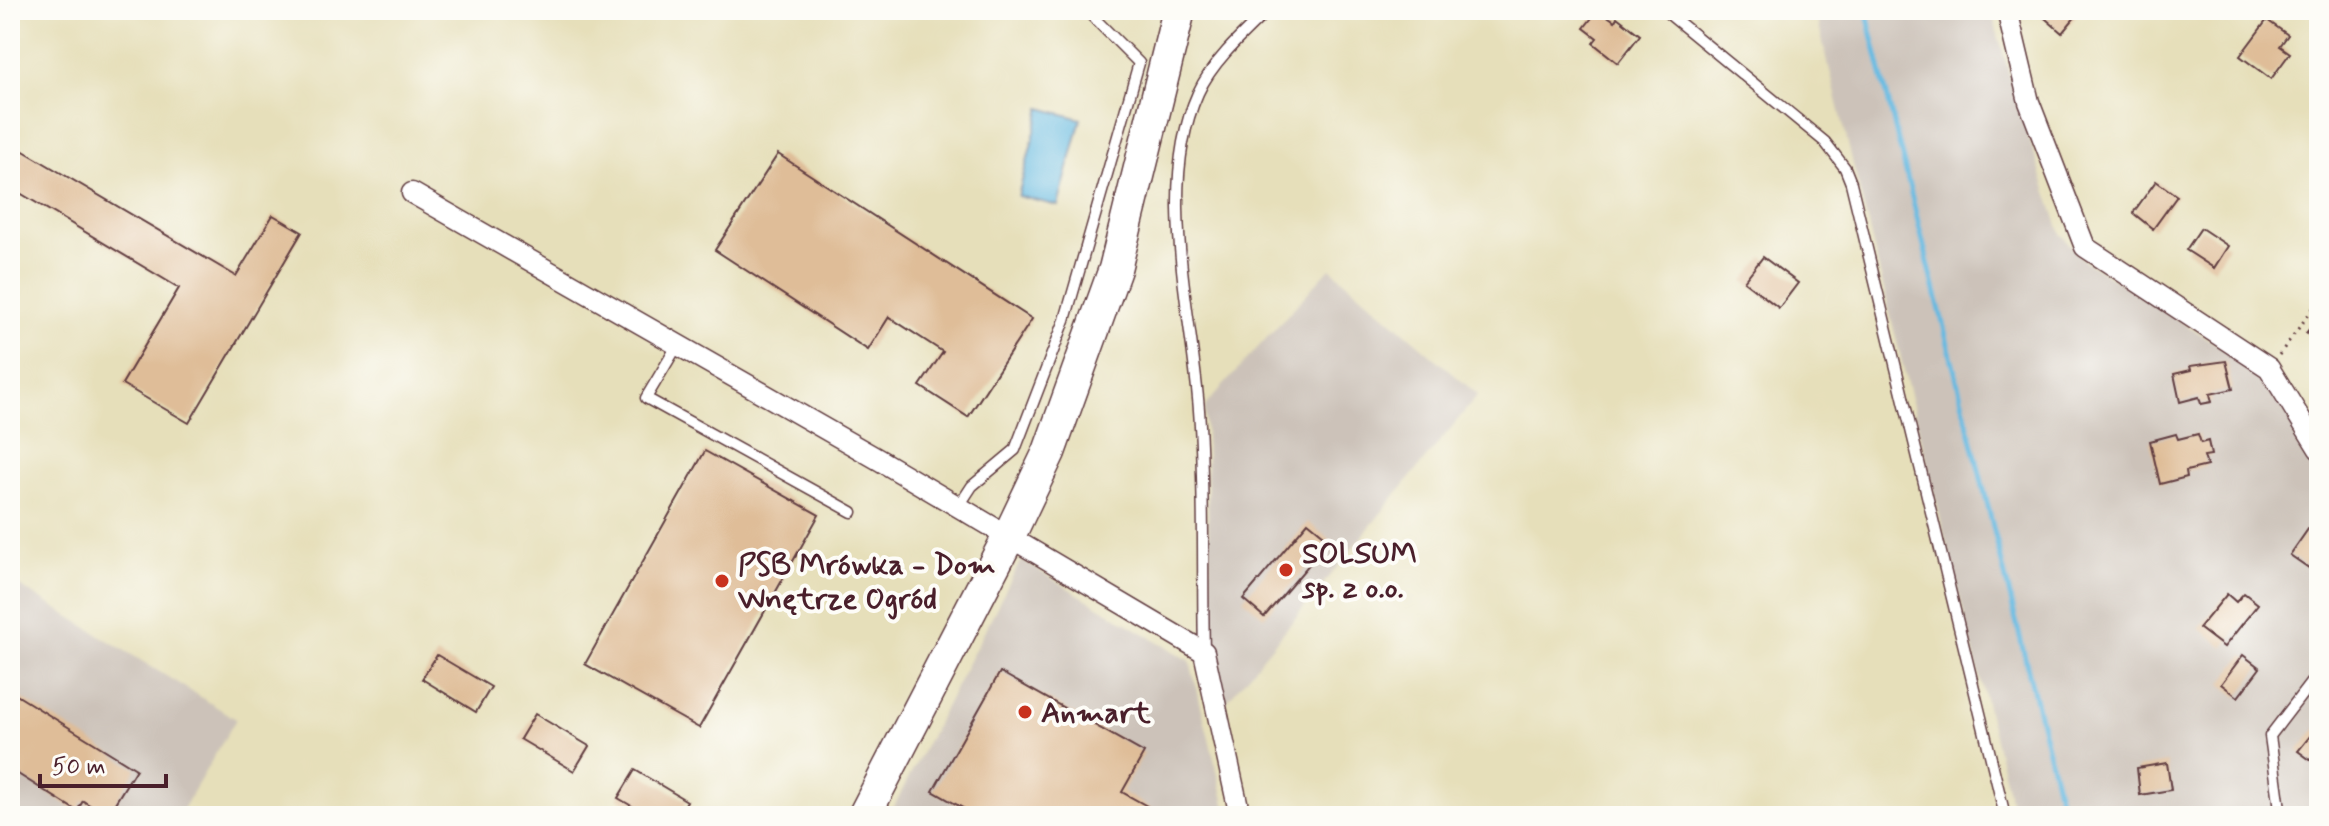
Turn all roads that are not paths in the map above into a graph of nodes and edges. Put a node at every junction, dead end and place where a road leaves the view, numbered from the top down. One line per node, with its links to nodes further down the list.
1 (1086, 10): 9 (lane)
2 (1179, 10): 11 (main road)
3 (1268, 10): 12 (lane)
4 (1664, 10): 16 (lane)
5 (2007, 10): 8 (street)
6 (412, 193): 7 (street)
7 (677, 346): 9 (street); 10 (lane)
8 (2319, 449)
9 (957, 509): 11 (street)
10 (852, 512)
11 (1008, 538): 12 (street); 14 (main road)
12 (1204, 652): 15 (street)
13 (2319, 672): 17 (lane)
14 (864, 816)
15 (1240, 816)
16 (2005, 816)
17 (2281, 816)

